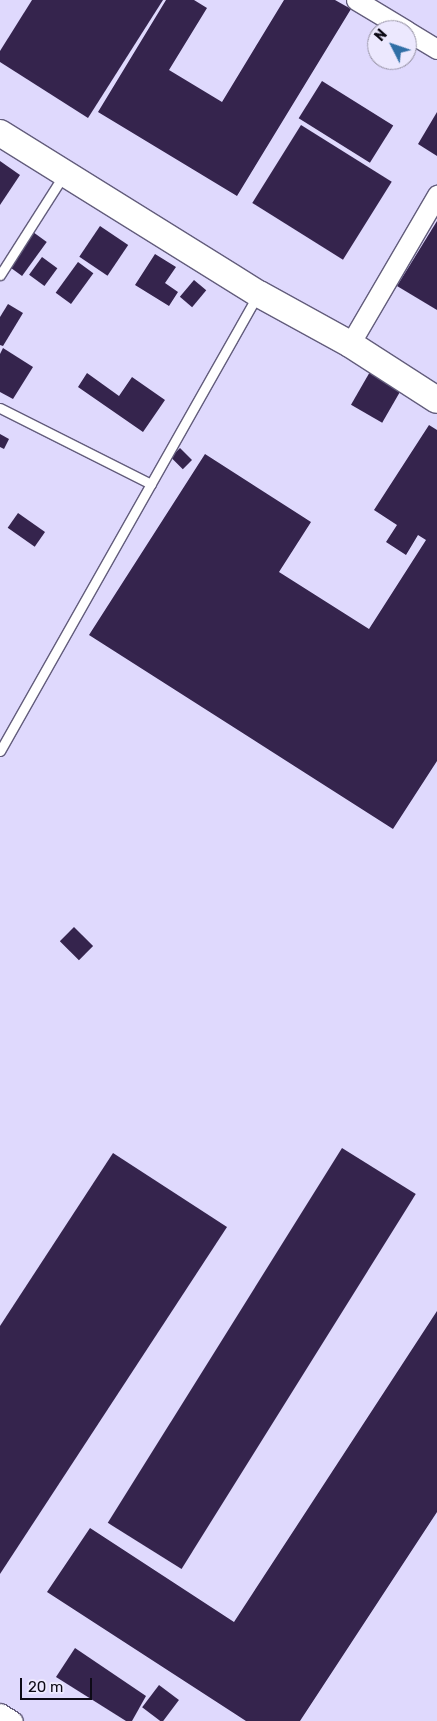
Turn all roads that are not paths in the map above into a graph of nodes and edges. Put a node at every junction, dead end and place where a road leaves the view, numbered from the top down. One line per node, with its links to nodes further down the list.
1 (356, 0): 2 (street)
2 (389, 20)
3 (417, 37): 4 (street)
4 (437, 49)
5 (0, 133): 6 (street)
6 (64, 173): 8 (lane); 9 (street)
7 (437, 195): 10 (street)
8 (0, 275)
9 (259, 294): 10 (street); 13 (lane)
10 (350, 344): 11 (street)
11 (437, 400)
12 (0, 408): 13 (lane)
13 (151, 484): 14 (lane)
14 (0, 750)
15 (0, 1713): 16 (street)
16 (13, 1721)

